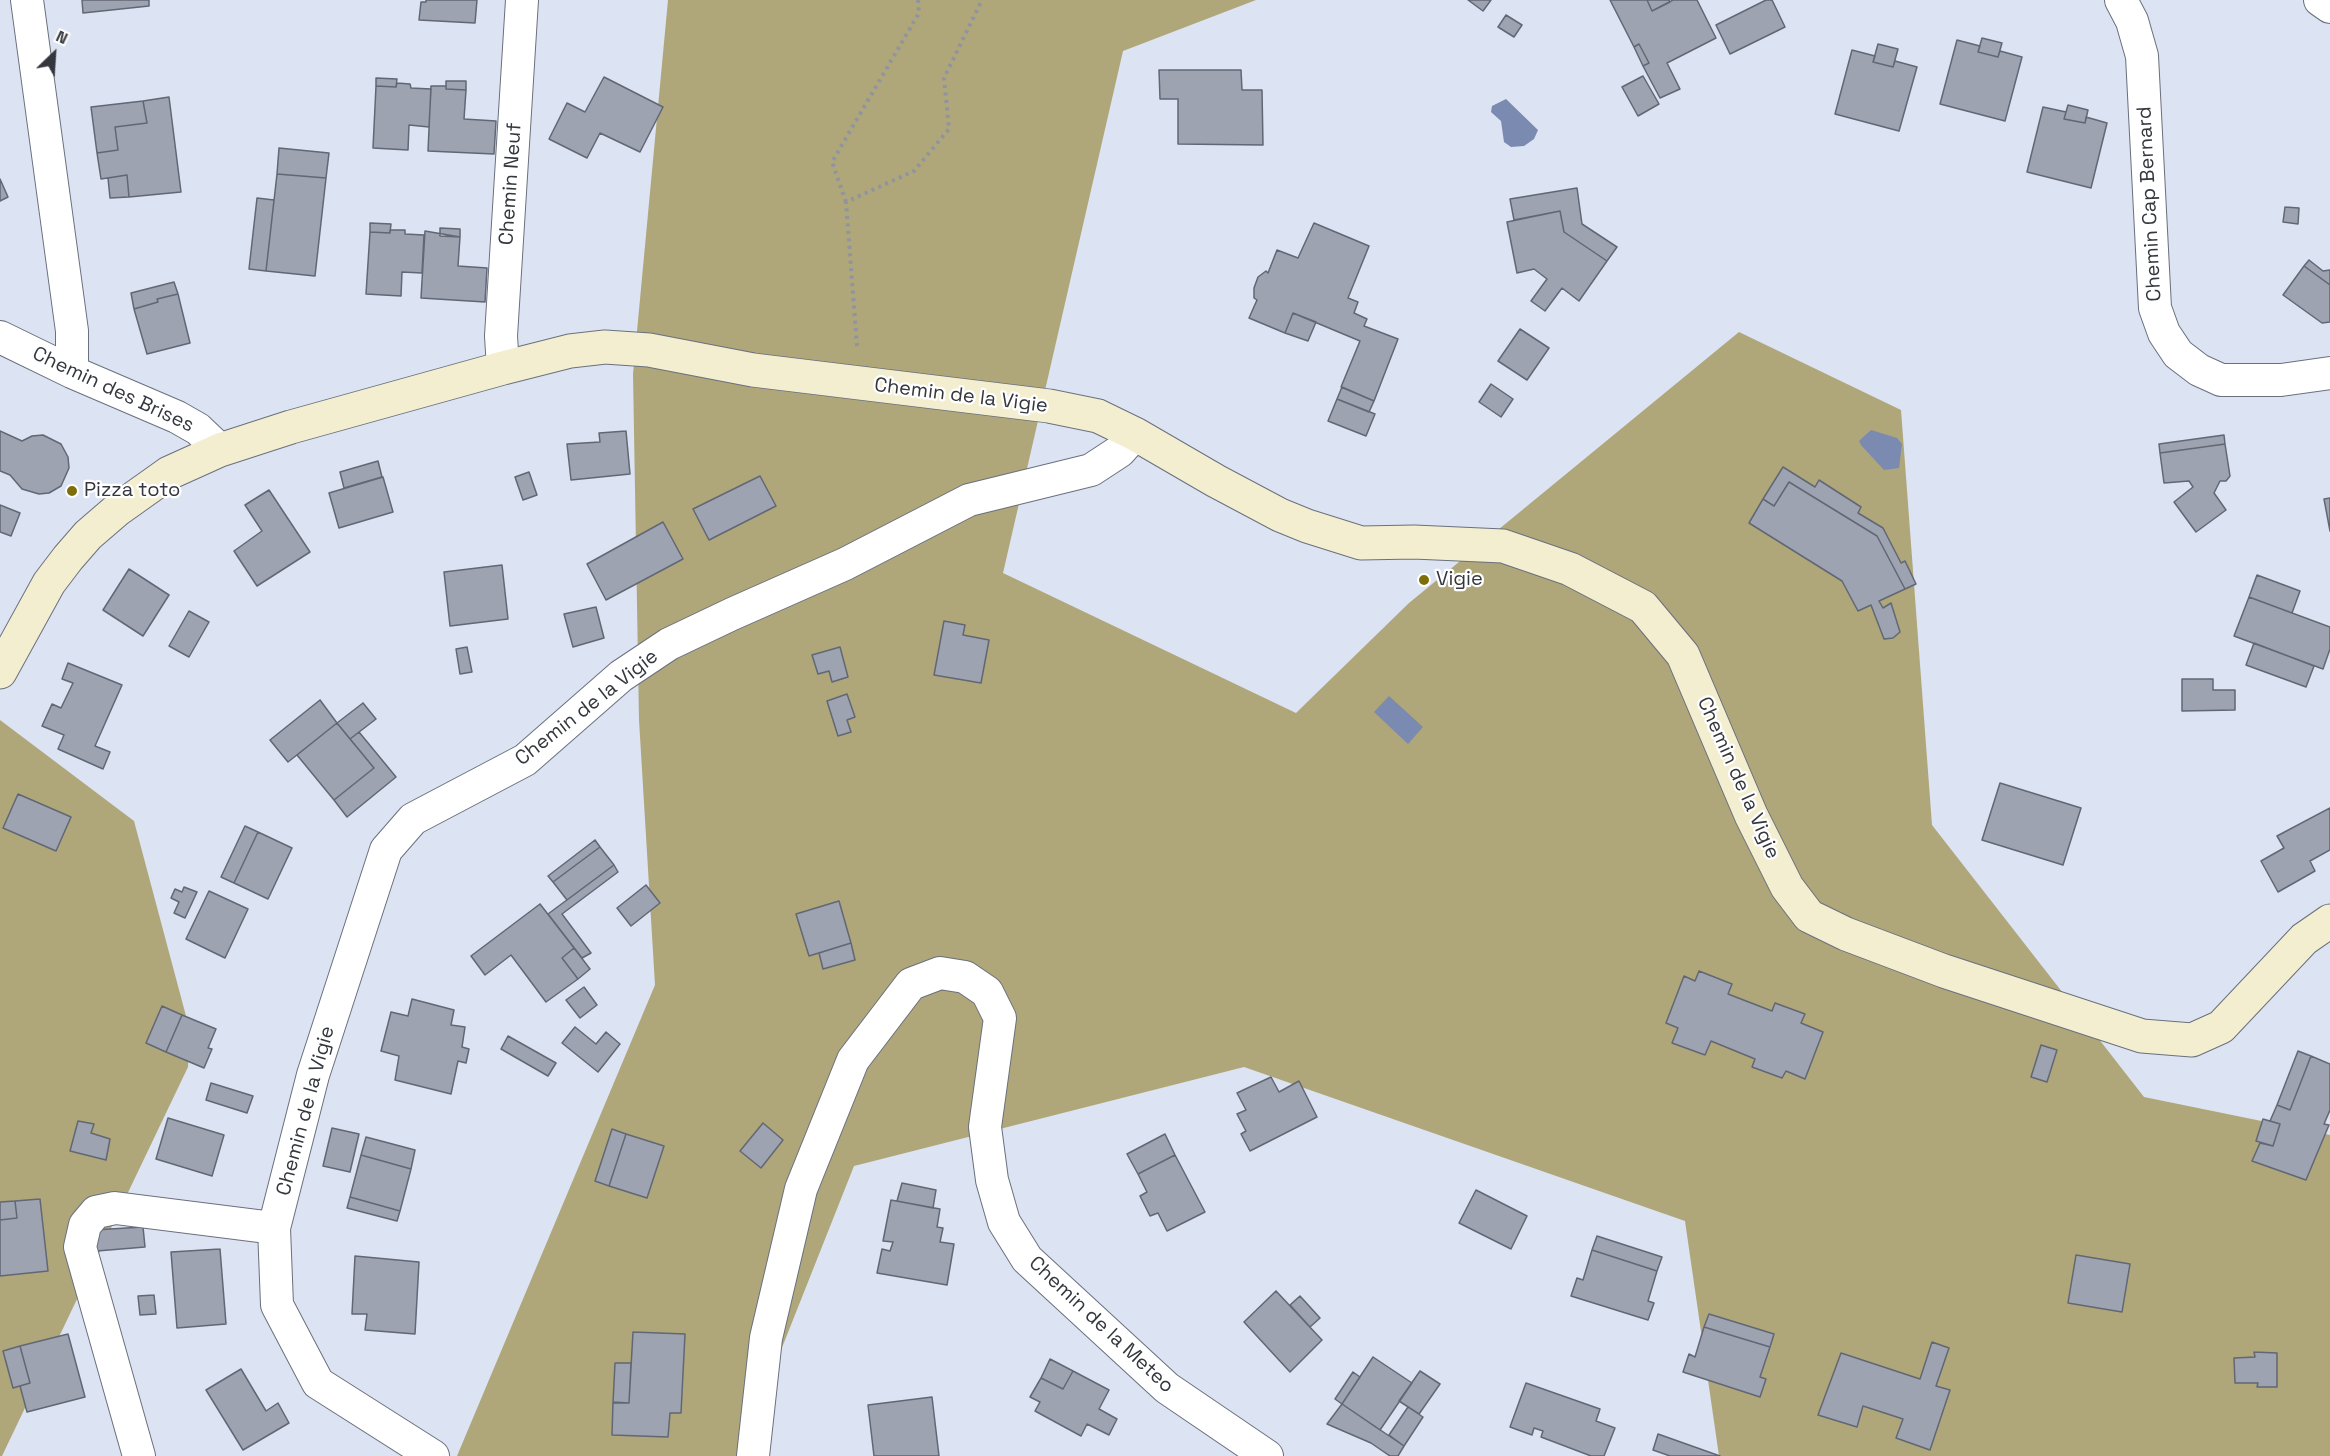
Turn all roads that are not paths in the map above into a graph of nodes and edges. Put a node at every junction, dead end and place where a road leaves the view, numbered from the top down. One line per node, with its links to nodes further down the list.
1 (27, 0): 8 (street)
2 (522, 0): 7 (street, Chemin Neuf)
3 (2121, 0): 9 (street, Chemin Cap Bernard)
4 (2320, 0): 5 (street)
5 (2330, 7)
6 (0, 337): 8 (street, Chemin des Brises)
7 (503, 368): 10 (street, Chemin de la Vigie); 11 (street, Chemin de la Vigie)
8 (72, 372): 11 (street, Chemin des Brises)
9 (2330, 373)
10 (1135, 434): 13 (street, Chemin de la Vigie); 14 (street, Chemin de la Vigie)
11 (220, 450): 12 (street, Chemin de la Vigie)
12 (0, 672)
13 (2330, 921)
14 (274, 1228): 15 (street); 16 (street, Chemin de la Vigie)
15 (139, 1456)
16 (433, 1456)
17 (753, 1456): 18 (street, Chemin de la Meteo)
18 (1267, 1456)

